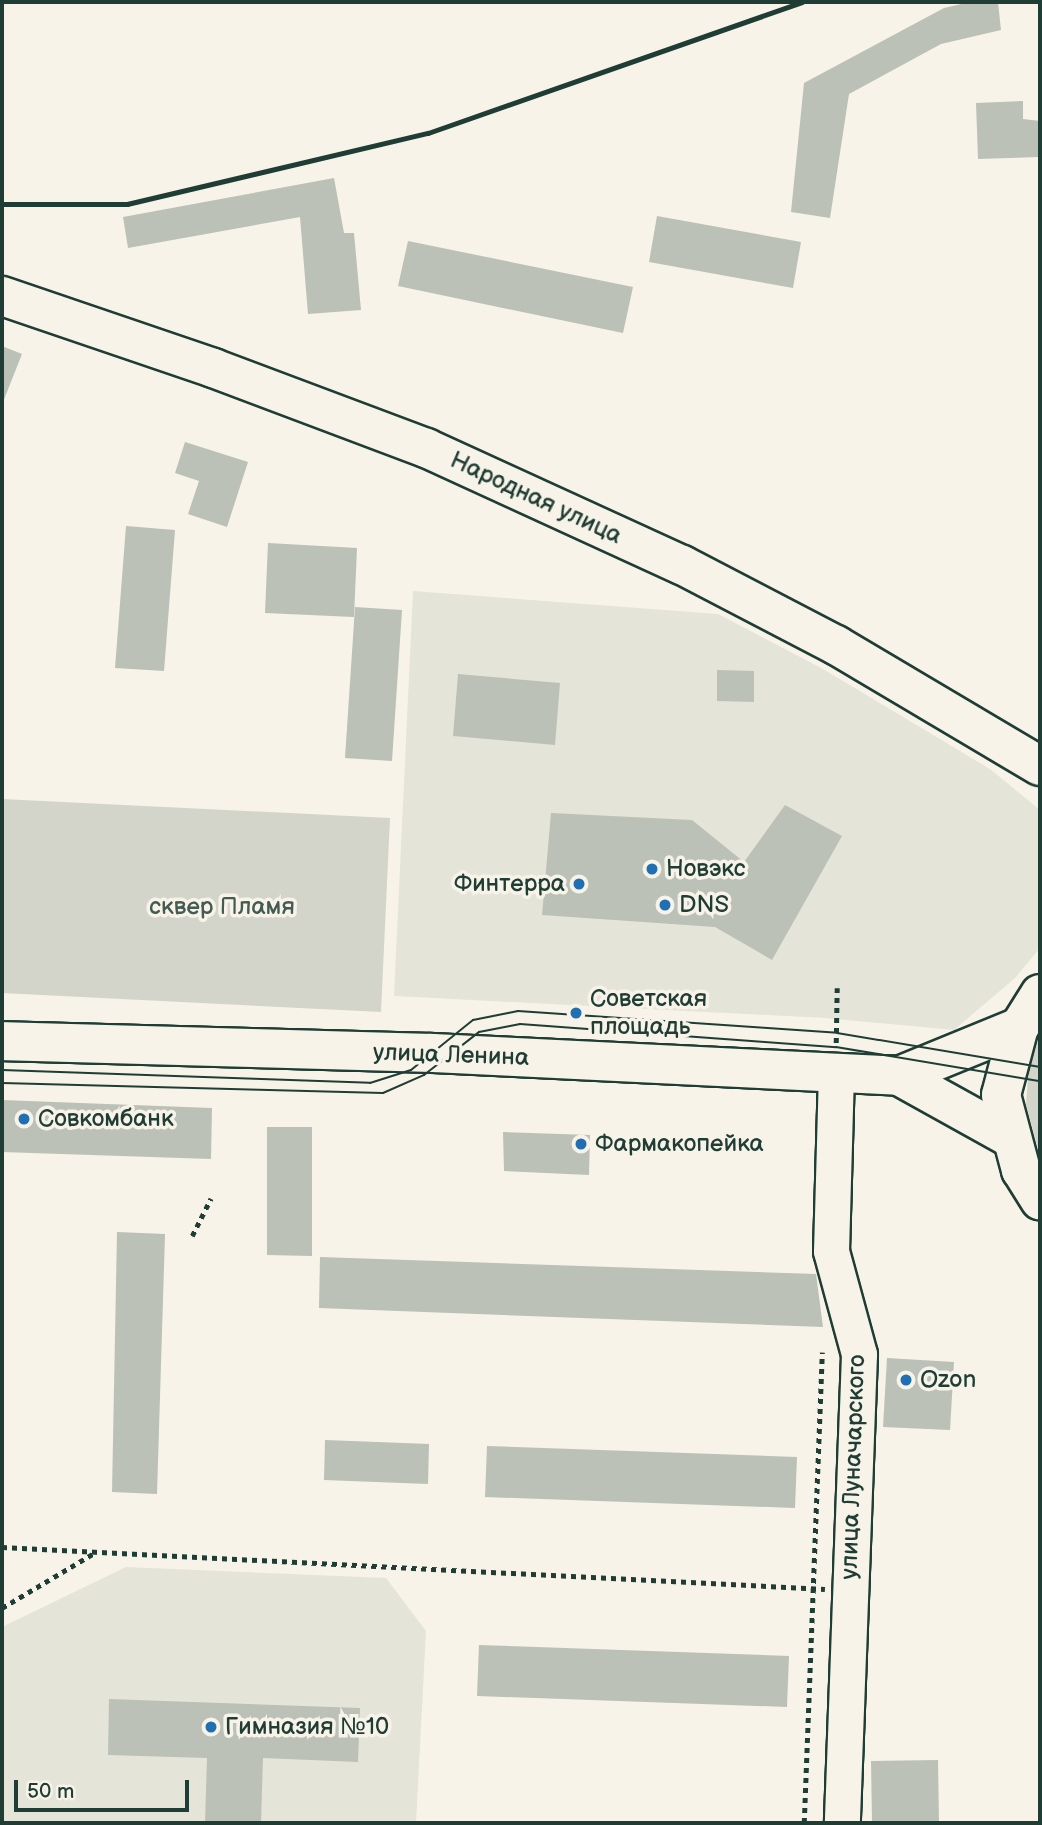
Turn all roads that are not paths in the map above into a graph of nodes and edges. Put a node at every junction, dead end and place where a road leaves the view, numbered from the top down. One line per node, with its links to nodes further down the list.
1 (2, 296): 2 (main road, Народная улица)
2 (1040, 766)
3 (1040, 994): 4 (main road)
4 (1019, 1027): 7 (main road); 8 (main road)
5 (2, 1041): 6 (main road, улица Ленина)
6 (836, 1072): 7 (main road, улица Ленина); 10 (street, улица Луначарского)
7 (899, 1076): 8 (main road)
8 (1010, 1137): 9 (main road)
9 (1040, 1201)
10 (842, 1823)

